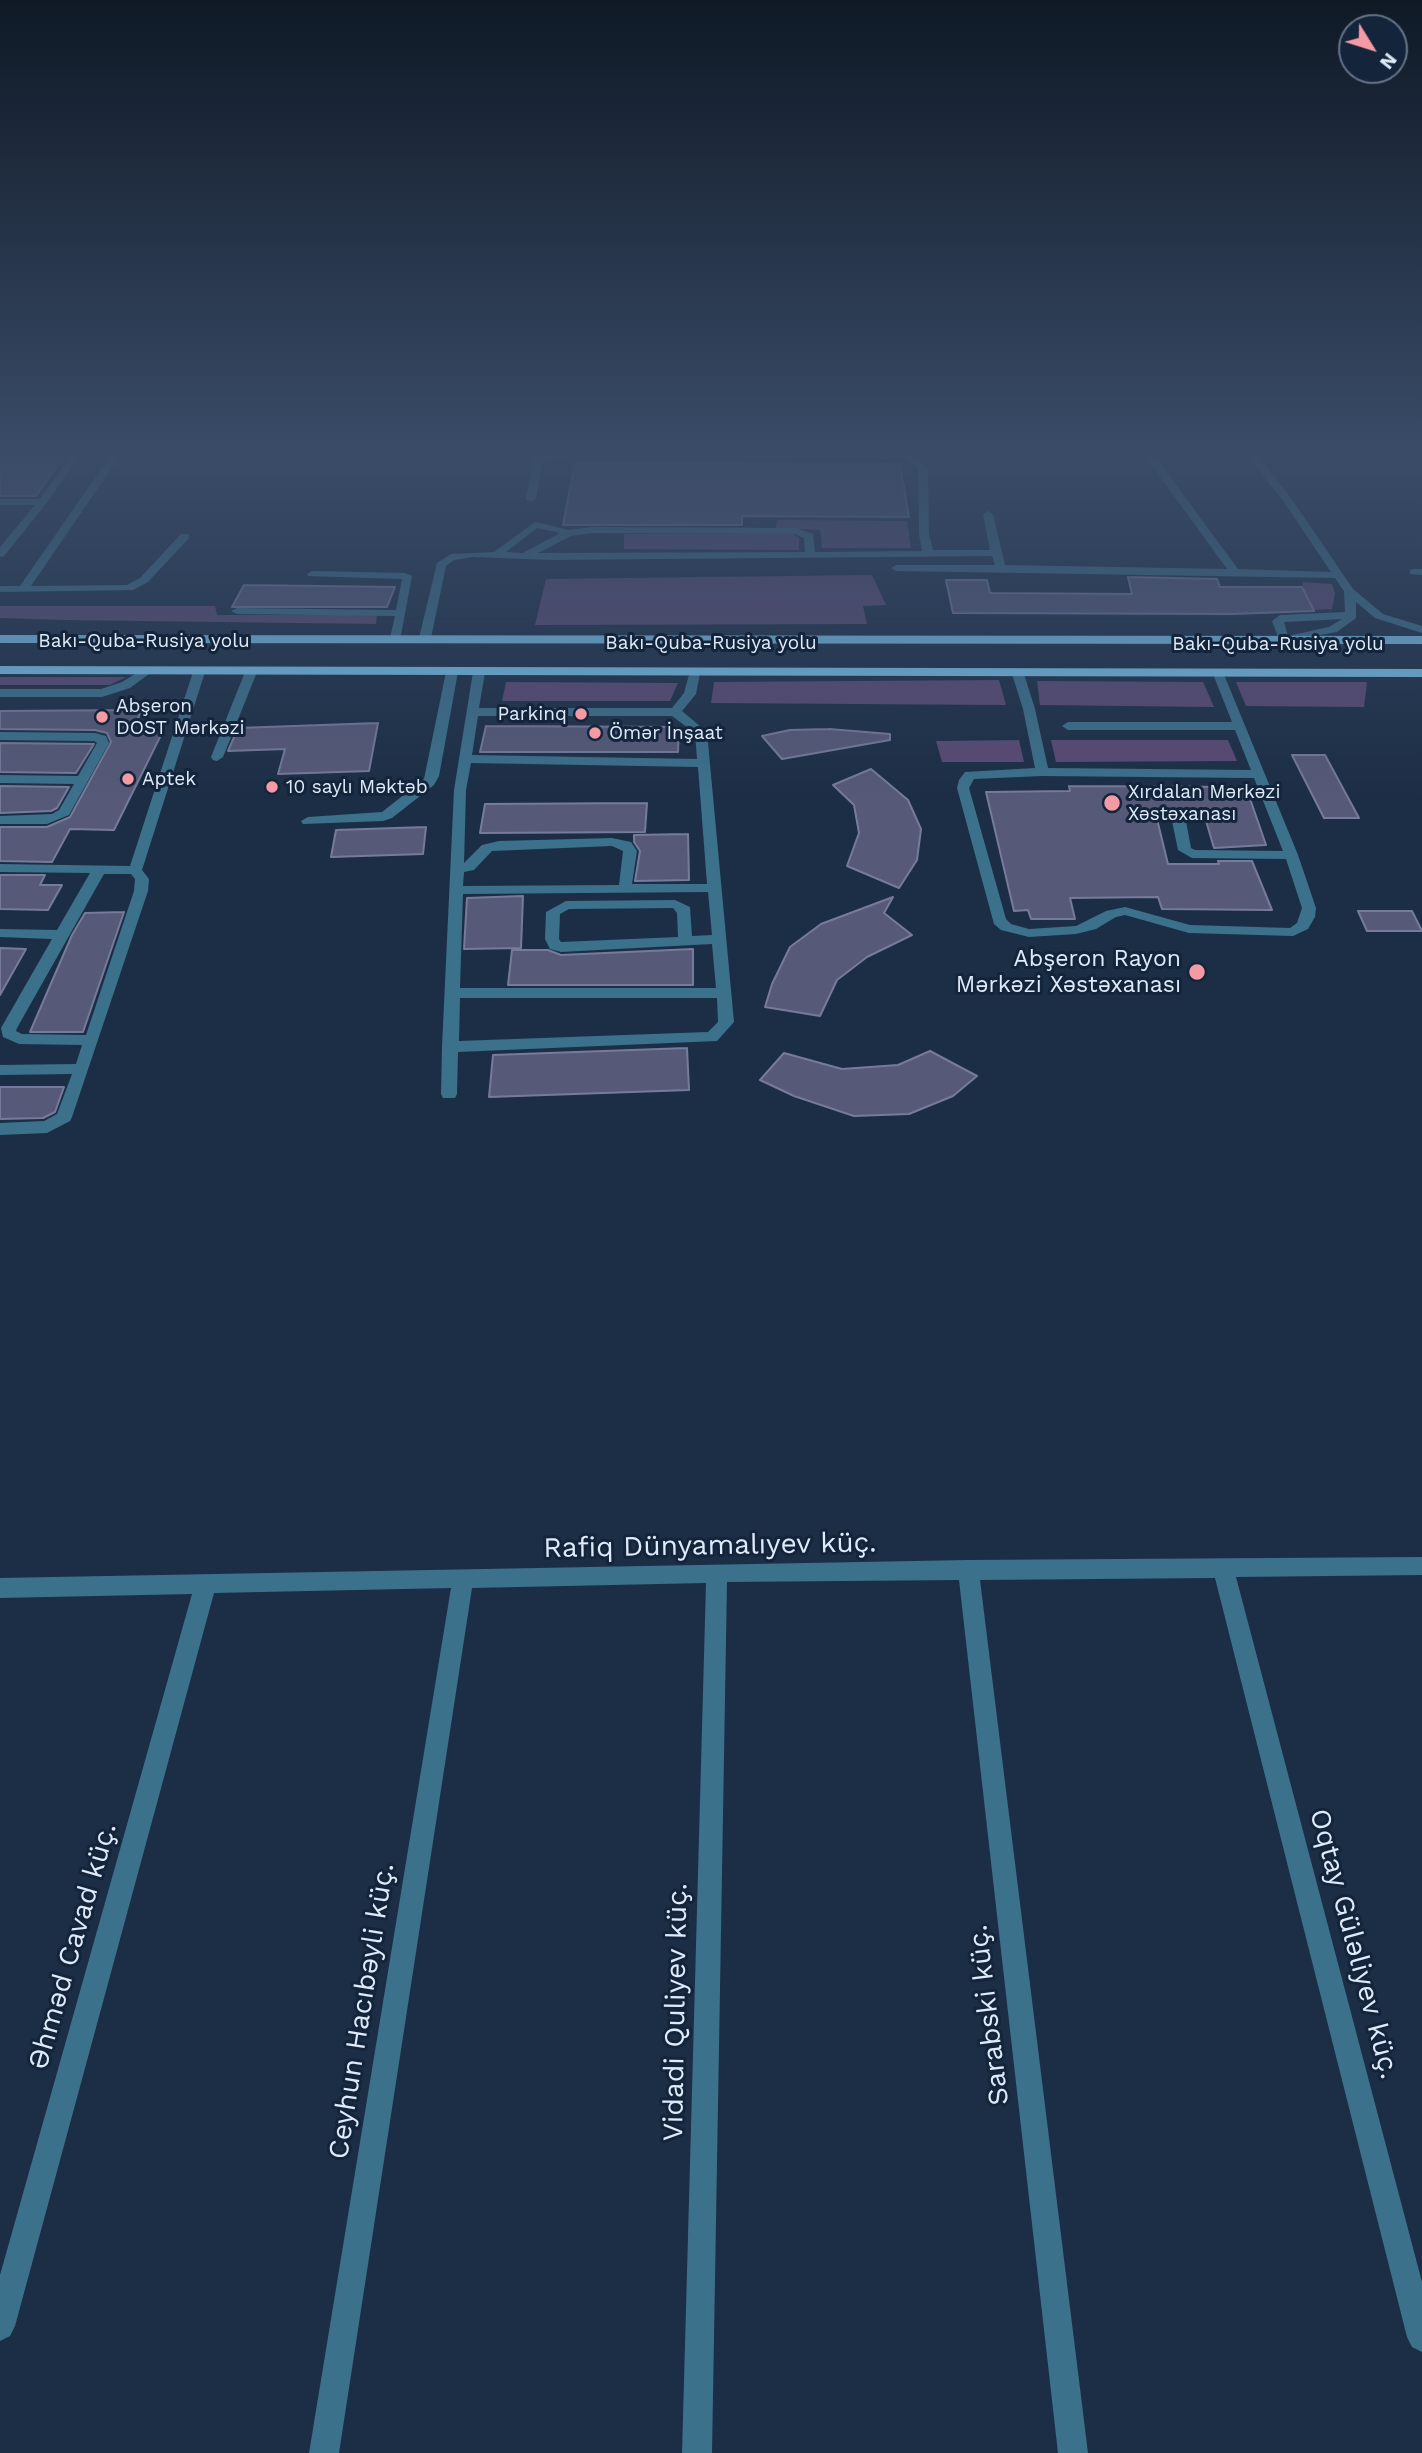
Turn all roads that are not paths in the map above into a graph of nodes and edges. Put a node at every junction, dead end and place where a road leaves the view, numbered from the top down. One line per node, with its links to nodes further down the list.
1 (36, 570): 10 (street)
2 (153, 570): 10 (street)
3 (442, 570): 19 (street)
4 (1146, 570): 6 (street)
5 (1336, 570): 8 (street)
6 (1235, 572): 8 (street)
7 (312, 574): 13 (street)
8 (1339, 575): 11 (street)
9 (0, 589): 10 (street)
10 (23, 589)
11 (1349, 591): 14 (street); 16 (street)
12 (237, 611): 13 (street)
13 (401, 613): 18 (street)
14 (1351, 615): 21 (street); 21 (street)
15 (0, 628): 17 (highway)
16 (1422, 631)
17 (372, 638): 18 (highway, Bakı-Quba-Rusiya yolu); 20 (highway, Bakı-Quba-Rusiya yolu)
18 (396, 638): 19 (highway, Bakı-Quba-Rusiya yolu)
19 (425, 638): 21 (highway, Bakı-Quba-Rusiya yolu)
20 (0, 639)
21 (1284, 640): 22 (highway, Bakı-Quba-Rusiya yolu)
22 (1422, 640)
23 (0, 660): 24 (highway, Bakı-Quba-Rusiya yolu)
24 (1422, 663)
25 (0, 670): 26 (highway)
26 (147, 671): 27 (highway); 35 (street)
27 (200, 672): 28 (highway); 55 (street)
28 (251, 672): 29 (highway); 41 (street)
29 (452, 672): 30 (highway); 49 (street)
30 (480, 672): 31 (highway); 36 (street)
31 (694, 673): 33 (highway); 37 (street)
32 (1422, 673): 34 (highway)
33 (1018, 674): 34 (highway); 44 (street)
34 (1219, 674): 39 (street)
35 (0, 693)
36 (473, 712): 37 (street); 42 (street)
37 (675, 712): 43 (street)
38 (1068, 726): 39 (street)
39 (1239, 726): 45 (street)
40 (0, 736): 47 (street)
41 (217, 757)
42 (465, 759): 43 (street); 53 (street)
43 (704, 763): 57 (street)
44 (1042, 772): 45 (street); 51 (street)
45 (1258, 774): 51 (street)
46 (0, 779): 47 (street)
47 (82, 780): 48 (street)
48 (0, 820)
49 (308, 821)
50 (1179, 821): 51 (street)
51 (1291, 855)
52 (0, 868): 54 (street)
53 (457, 868): 56 (street); 58 (street)
54 (99, 870): 55 (street); 60 (street)
55 (135, 870): 65 (street)
56 (625, 888): 57 (street); 58 (street)
57 (715, 888): 61 (street)
58 (456, 890): 63 (street)
59 (0, 933): 60 (street)
60 (62, 935): 65 (street)
61 (719, 939): 62 (street); 64 (street)
62 (685, 941): 62 (street)
63 (452, 993): 64 (street); 66 (street)
64 (724, 993): 66 (street)
65 (92, 1040): 67 (street)
66 (450, 1047): 69 (street)
67 (82, 1069): 68 (street); 70 (street)
68 (0, 1070)
69 (449, 1094)
70 (0, 1129)
71 (1422, 1566): 72 (street, Rafiq Dünyamalıyev küç.)
72 (1223, 1567): 73 (street, Rafiq Dünyamalıyev küç.); 79 (street, Oqtay Güləliyev küç.)
73 (968, 1569): 74 (street, Rafiq Dünyamalıyev küç.); 82 (street, Sarabski küç.)
74 (718, 1573): 75 (street, Rafiq Dünyamalıyev küç.); 81 (street, Vidadi Quliyev küç.)
75 (463, 1578): 76 (street, Rafiq Dünyamalıyev küç.); 80 (street, Ceyhun Hacıbəyli küç.)
76 (206, 1583): 77 (street, Rafiq Dünyamalıyev küç.); 78 (street, Əhməd Cavad küç.)
77 (0, 1588)
78 (0, 2326)
79 (1422, 2337)
80 (324, 2453)
81 (697, 2453)
82 (1073, 2453)

